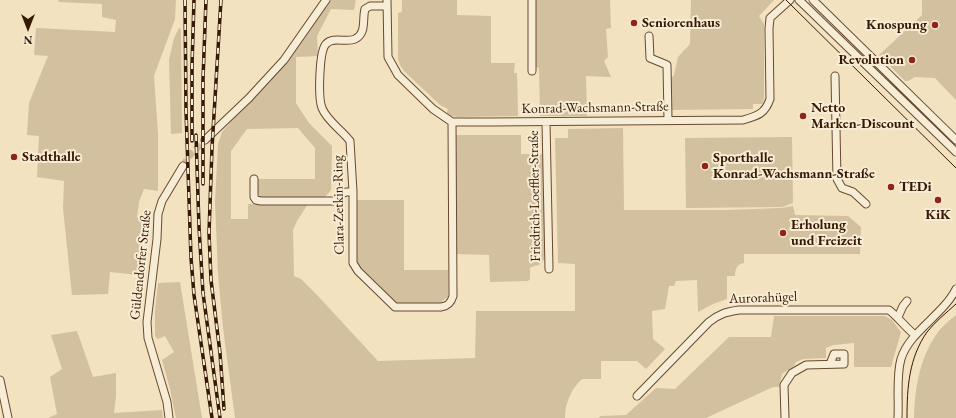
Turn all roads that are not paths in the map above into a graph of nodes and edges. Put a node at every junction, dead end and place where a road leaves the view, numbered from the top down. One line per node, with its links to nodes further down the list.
1 (326, 0): 13 (street)
2 (532, 0): 8 (street)
3 (790, 0): 10 (street, Konrad-Wachsmann-Straße)
4 (800, 0): 15 (street)
5 (813, 0): 14 (street)
6 (387, 3): 11 (street); 18 (street, Clara-Zetkin-Ring)
7 (649, 36): 10 (street)
8 (532, 71)
9 (835, 76): 19 (street)
10 (668, 120): 12 (street, Konrad-Wachsmann-Straße)
11 (452, 122): 12 (street, Konrad-Wachsmann-Straße); 18 (street, Clara-Zetkin-Ring)
12 (546, 122): 20 (street, Friedrich-Loeffler-Straße)
13 (205, 140)
14 (956, 140)
15 (956, 152)
16 (183, 166): 29 (street, Güldendorfer Straße)
17 (254, 179): 18 (street)
18 (352, 192)
19 (866, 204)
20 (549, 269)
21 (956, 289): 24 (street)
22 (908, 301): 23 (street)
23 (898, 317): 24 (street, Aurorahügel); 27 (street, Aurorahügel)
24 (915, 335): 31 (street)
25 (830, 364): 30 (street)
26 (0, 380): 28 (street)
27 (637, 396)
28 (8, 418)
29 (169, 418)
30 (785, 418)
31 (898, 418)

